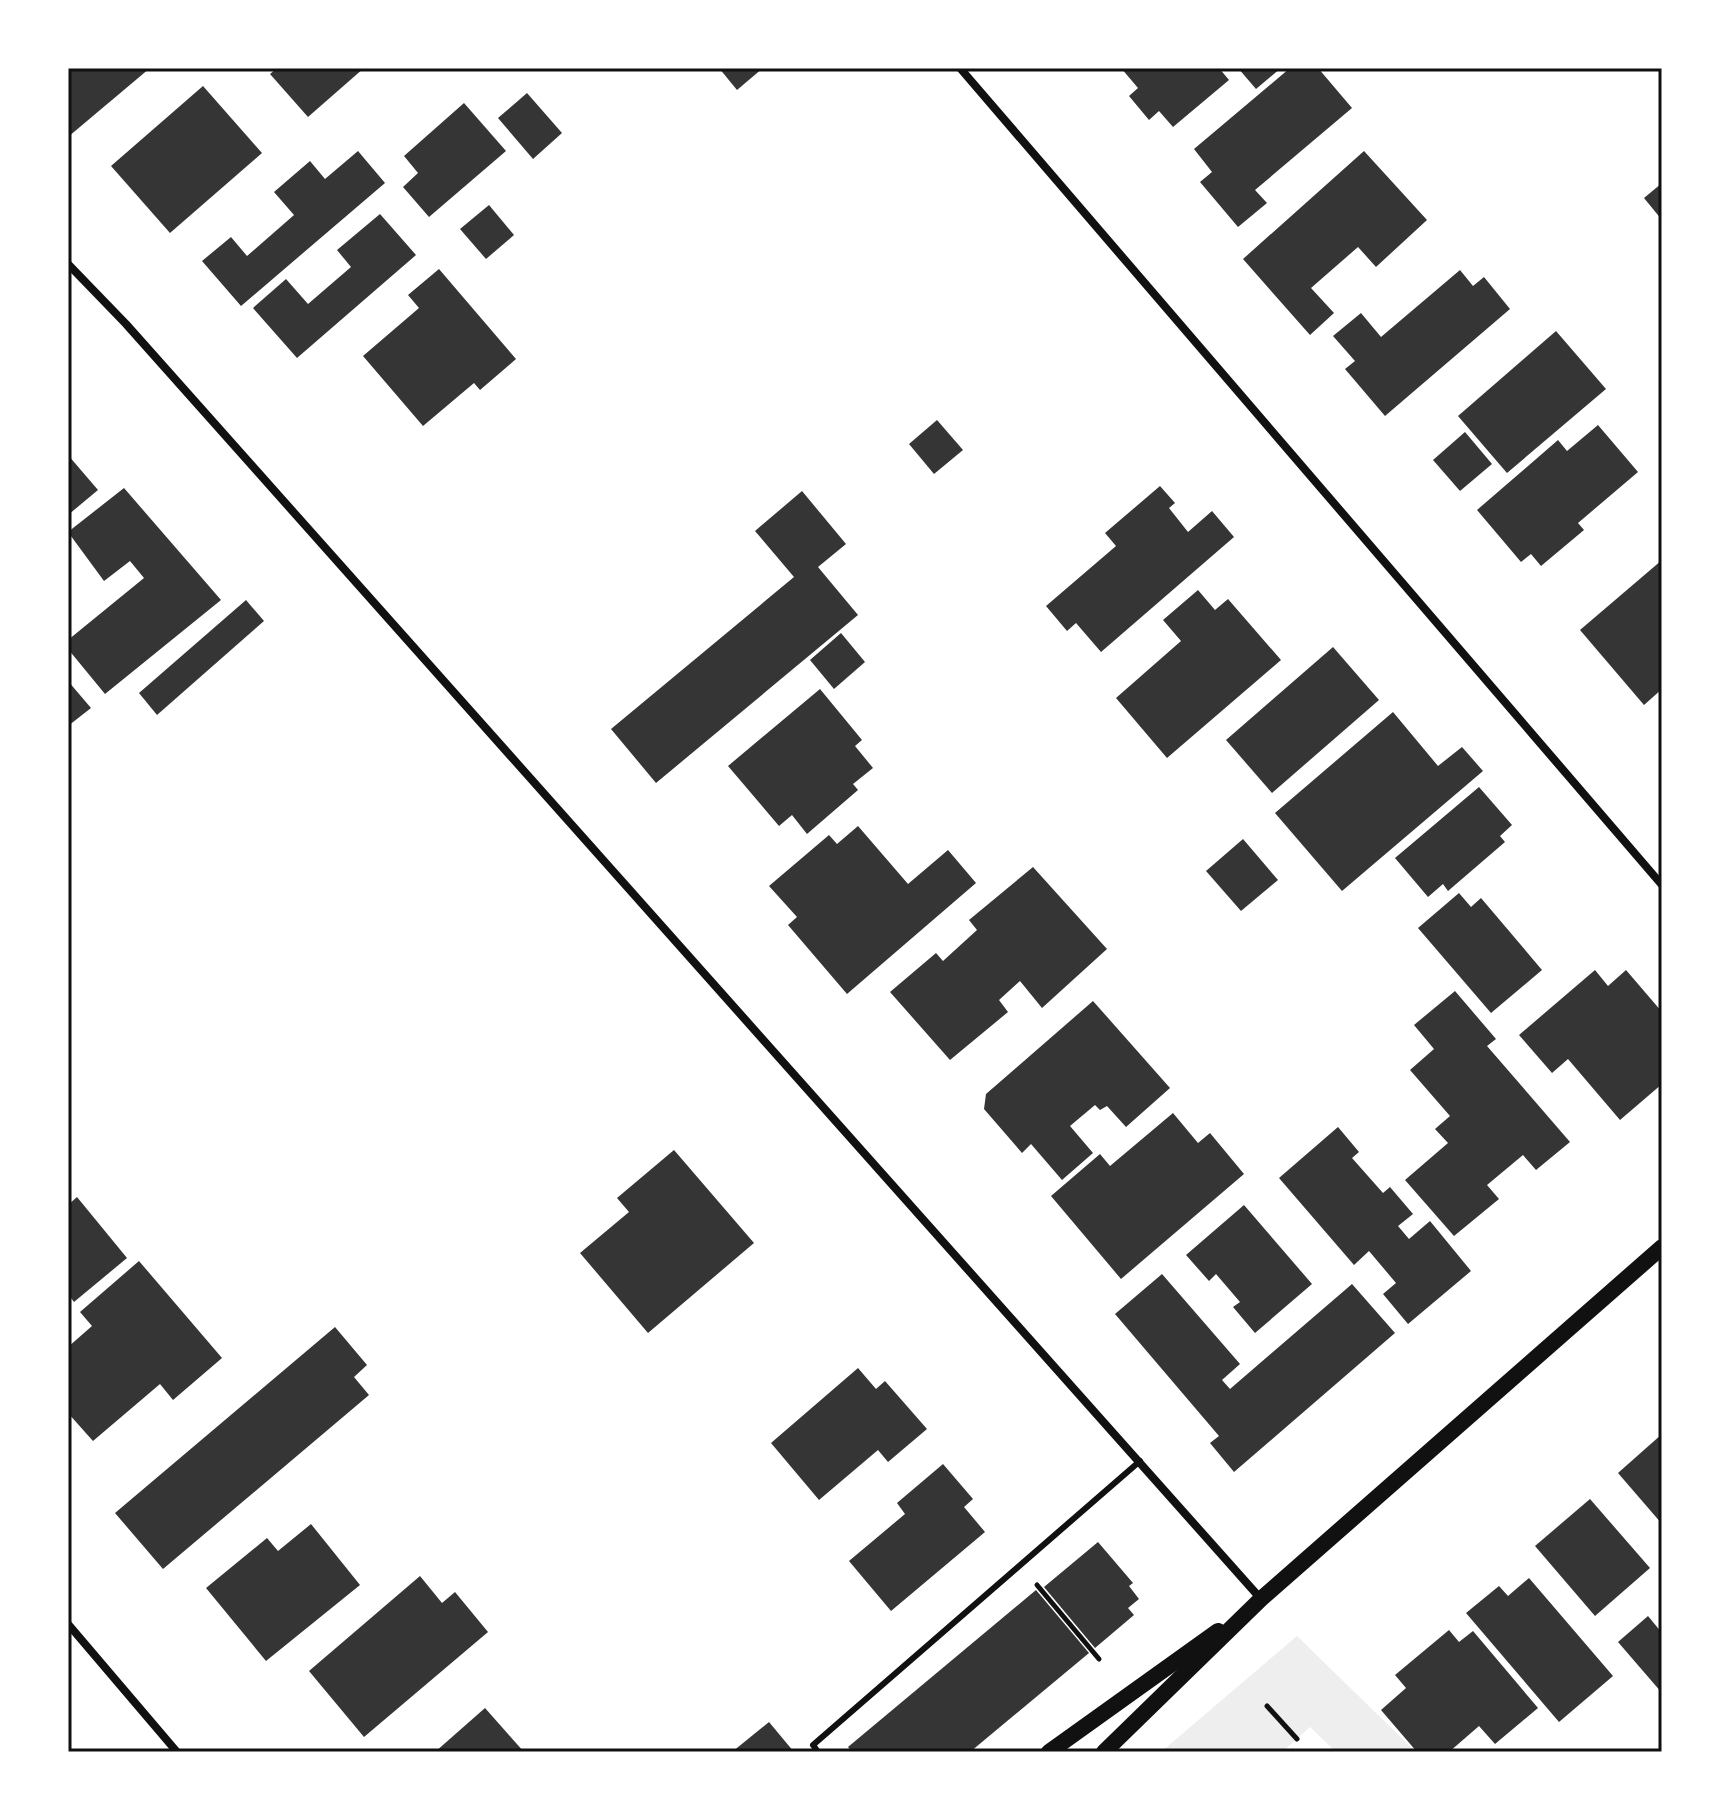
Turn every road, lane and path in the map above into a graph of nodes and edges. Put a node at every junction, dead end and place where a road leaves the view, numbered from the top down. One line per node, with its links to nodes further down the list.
1 (960, 68): 3 (street)
2 (68, 264): 5 (street)
3 (1662, 885)
4 (1662, 1247): 7 (main road)
5 (1140, 1461): 7 (street); 13 (lane)
6 (1037, 1585): 9 (path)
7 (1261, 1599): 14 (main road); 15 (main road)
8 (68, 1624): 12 (street)
9 (1099, 1659)
10 (1267, 1706): 11 (path)
11 (1297, 1739)
12 (177, 1752)
13 (818, 1752)
14 (1049, 1752)
15 (1104, 1752)

